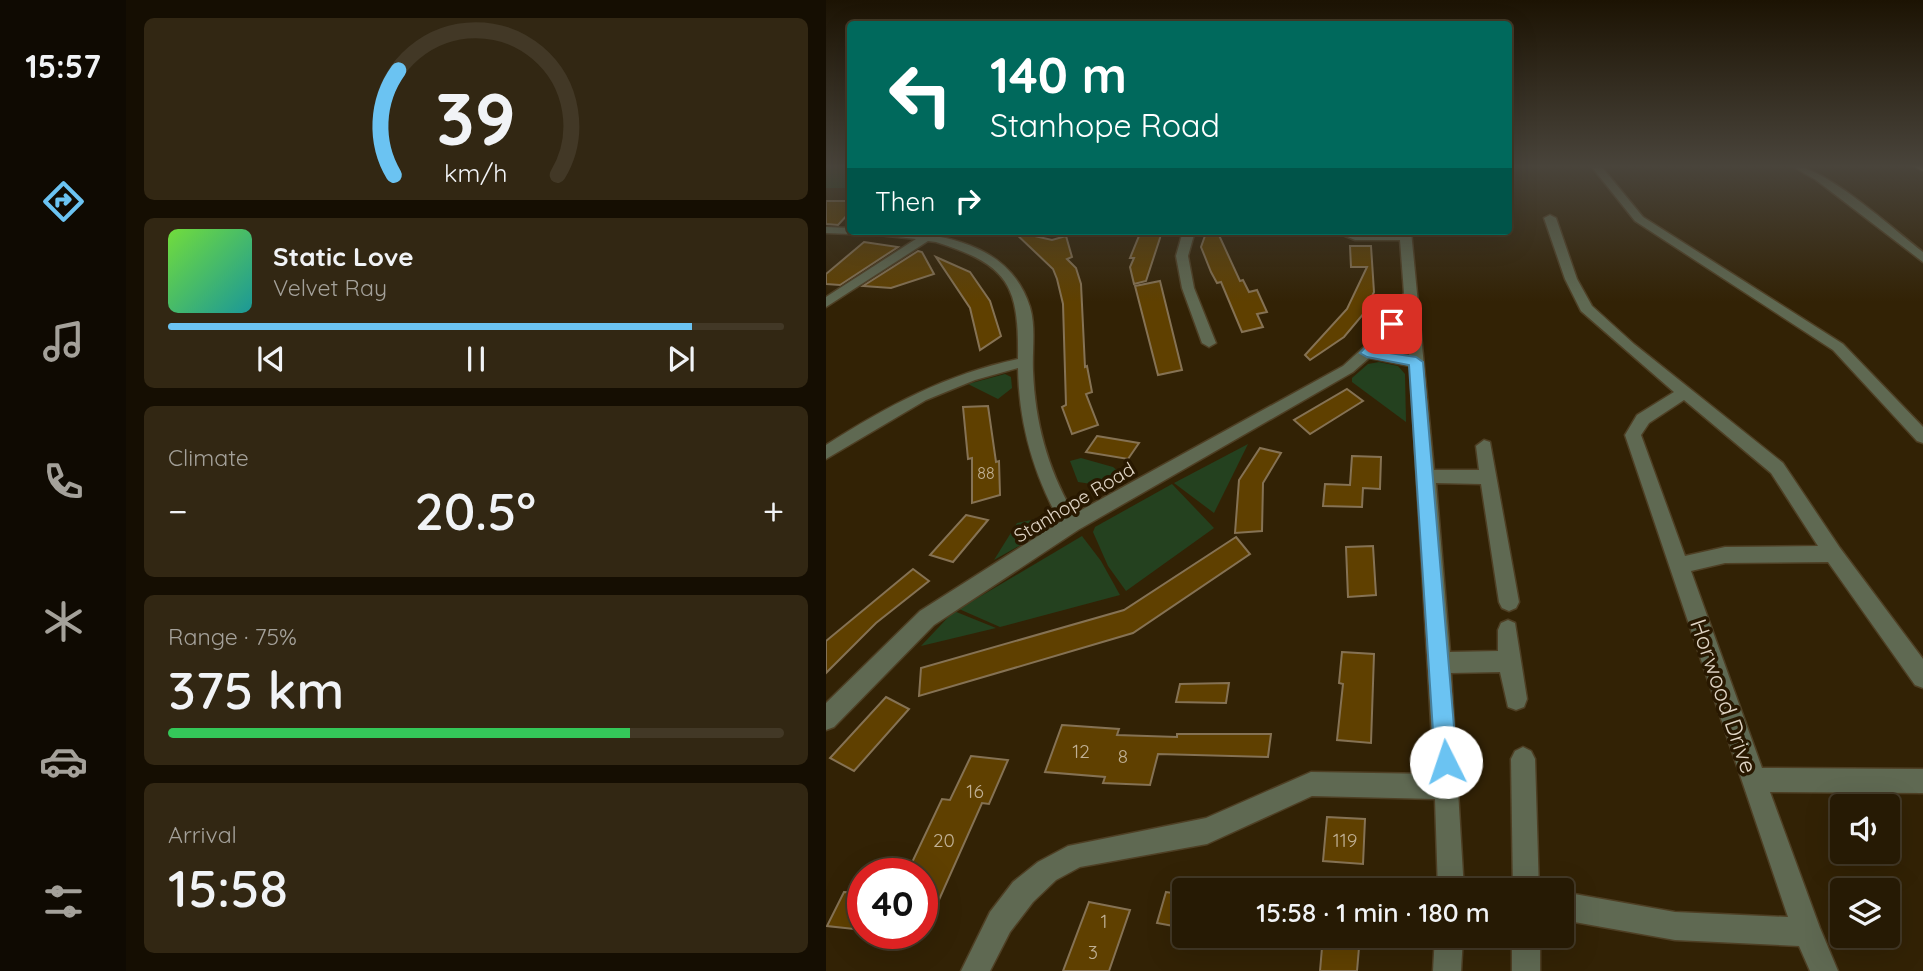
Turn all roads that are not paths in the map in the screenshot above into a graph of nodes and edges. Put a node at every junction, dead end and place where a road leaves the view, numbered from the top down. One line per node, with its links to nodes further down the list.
1 (1633, 211): 20 (street)
2 (1863, 211): 12 (street)
3 (1550, 218): 19 (street)
4 (826, 230): 5 (street)
5 (847, 231)
6 (916, 235): 11 (street)
7 (1188, 235): 15 (street)
8 (1352, 235): 9 (street)
9 (1372, 235)
10 (1405, 235): 13 (street)
11 (928, 236): 14 (street); 17 (street)
12 (1923, 258)
13 (1410, 294): 16 (street, Stanhope Road); 18 (street)
14 (826, 303)
15 (1209, 343)
16 (1367, 353): 18 (street); 25 (street, Stanhope Road)
17 (1025, 362): 22 (street); 25 (street)
18 (1416, 362): 23 (street)
19 (1686, 392): 26 (street); 27 (street, Horwood Drive)
20 (1923, 437)
21 (1484, 446): 24 (street)
22 (826, 453)
23 (1426, 477): 24 (street); 31 (street)
24 (1488, 477): 28 (street)
25 (1071, 524): 34 (street, Stanhope Road)
26 (1833, 554): 27 (street); 32 (street)
27 (1679, 566): 36 (street, Horwood Drive)
28 (1509, 602)
29 (1508, 630): 30 (street)
30 (1509, 661): 31 (street); 33 (street)
31 (1439, 663): 38 (street)
32 (1923, 677)
33 (1516, 699)
34 (826, 719)
35 (1523, 759): 40 (street)
36 (1753, 780): 37 (street); 42 (street, Horwood Drive)
37 (1923, 781)
38 (1447, 787): 39 (street); 45 (street)
39 (1450, 878)
40 (1525, 878)
41 (1574, 908): 42 (street)
42 (1807, 932): 48 (street, Horwood Drive)
43 (1448, 948): 46 (street)
44 (1526, 948): 47 (street)
45 (975, 971)
46 (1447, 971)
47 (1526, 971)
48 (1824, 971)

